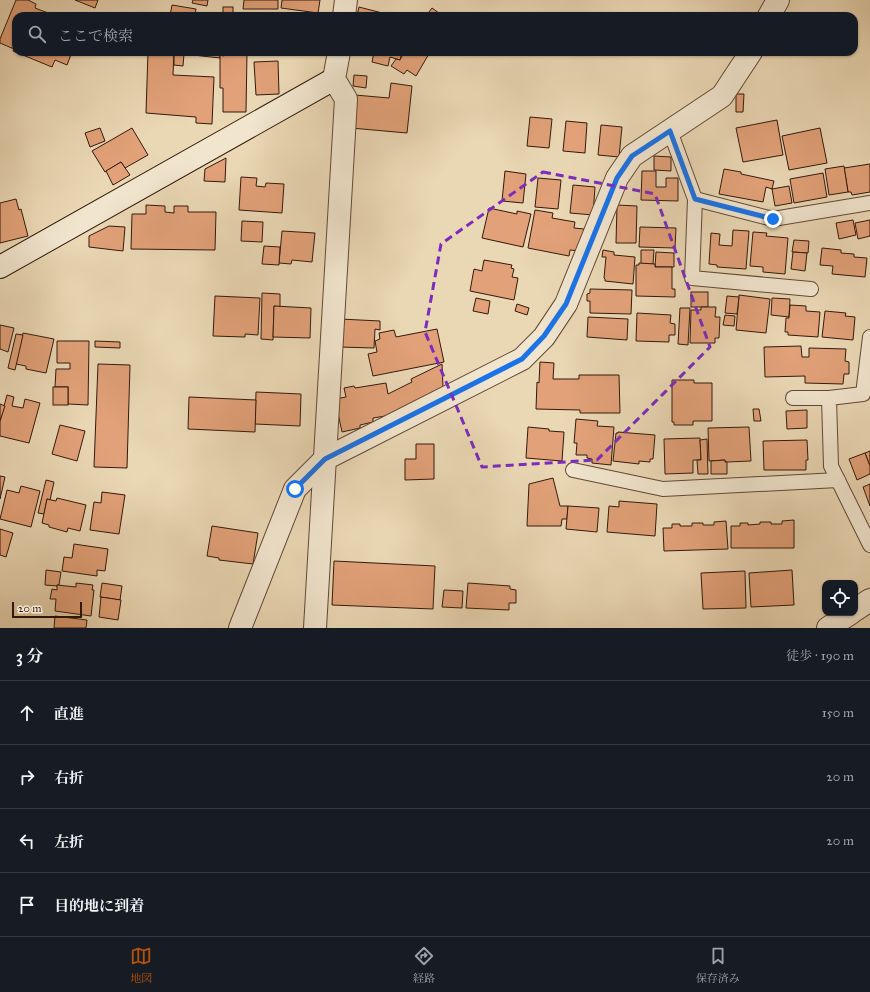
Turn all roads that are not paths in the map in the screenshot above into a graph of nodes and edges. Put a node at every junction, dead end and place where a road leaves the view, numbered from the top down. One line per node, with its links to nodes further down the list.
1 (346, 0): 3 (street)
2 (778, 0): 4 (street)
3 (344, 12)
4 (771, 12)
5 (338, 56): 7 (street)
6 (748, 56): 8 (street)
7 (334, 79): 11 (street); 16 (street)
8 (670, 131): 9 (lane); 16 (street)
9 (695, 199): 10 (lane); 12 (lane)
10 (870, 204)
11 (0, 267)
12 (811, 289)
13 (870, 337): 15 (lane)
14 (793, 398): 15 (lane)
15 (829, 398): 18 (lane)
16 (325, 459): 23 (street); 24 (street)
17 (573, 470): 18 (lane)
18 (838, 480): 19 (lane)
19 (870, 545)
20 (870, 600): 21 (street)
21 (858, 608)
22 (846, 616): 25 (street)
23 (240, 628)
24 (315, 628)
25 (828, 628)

